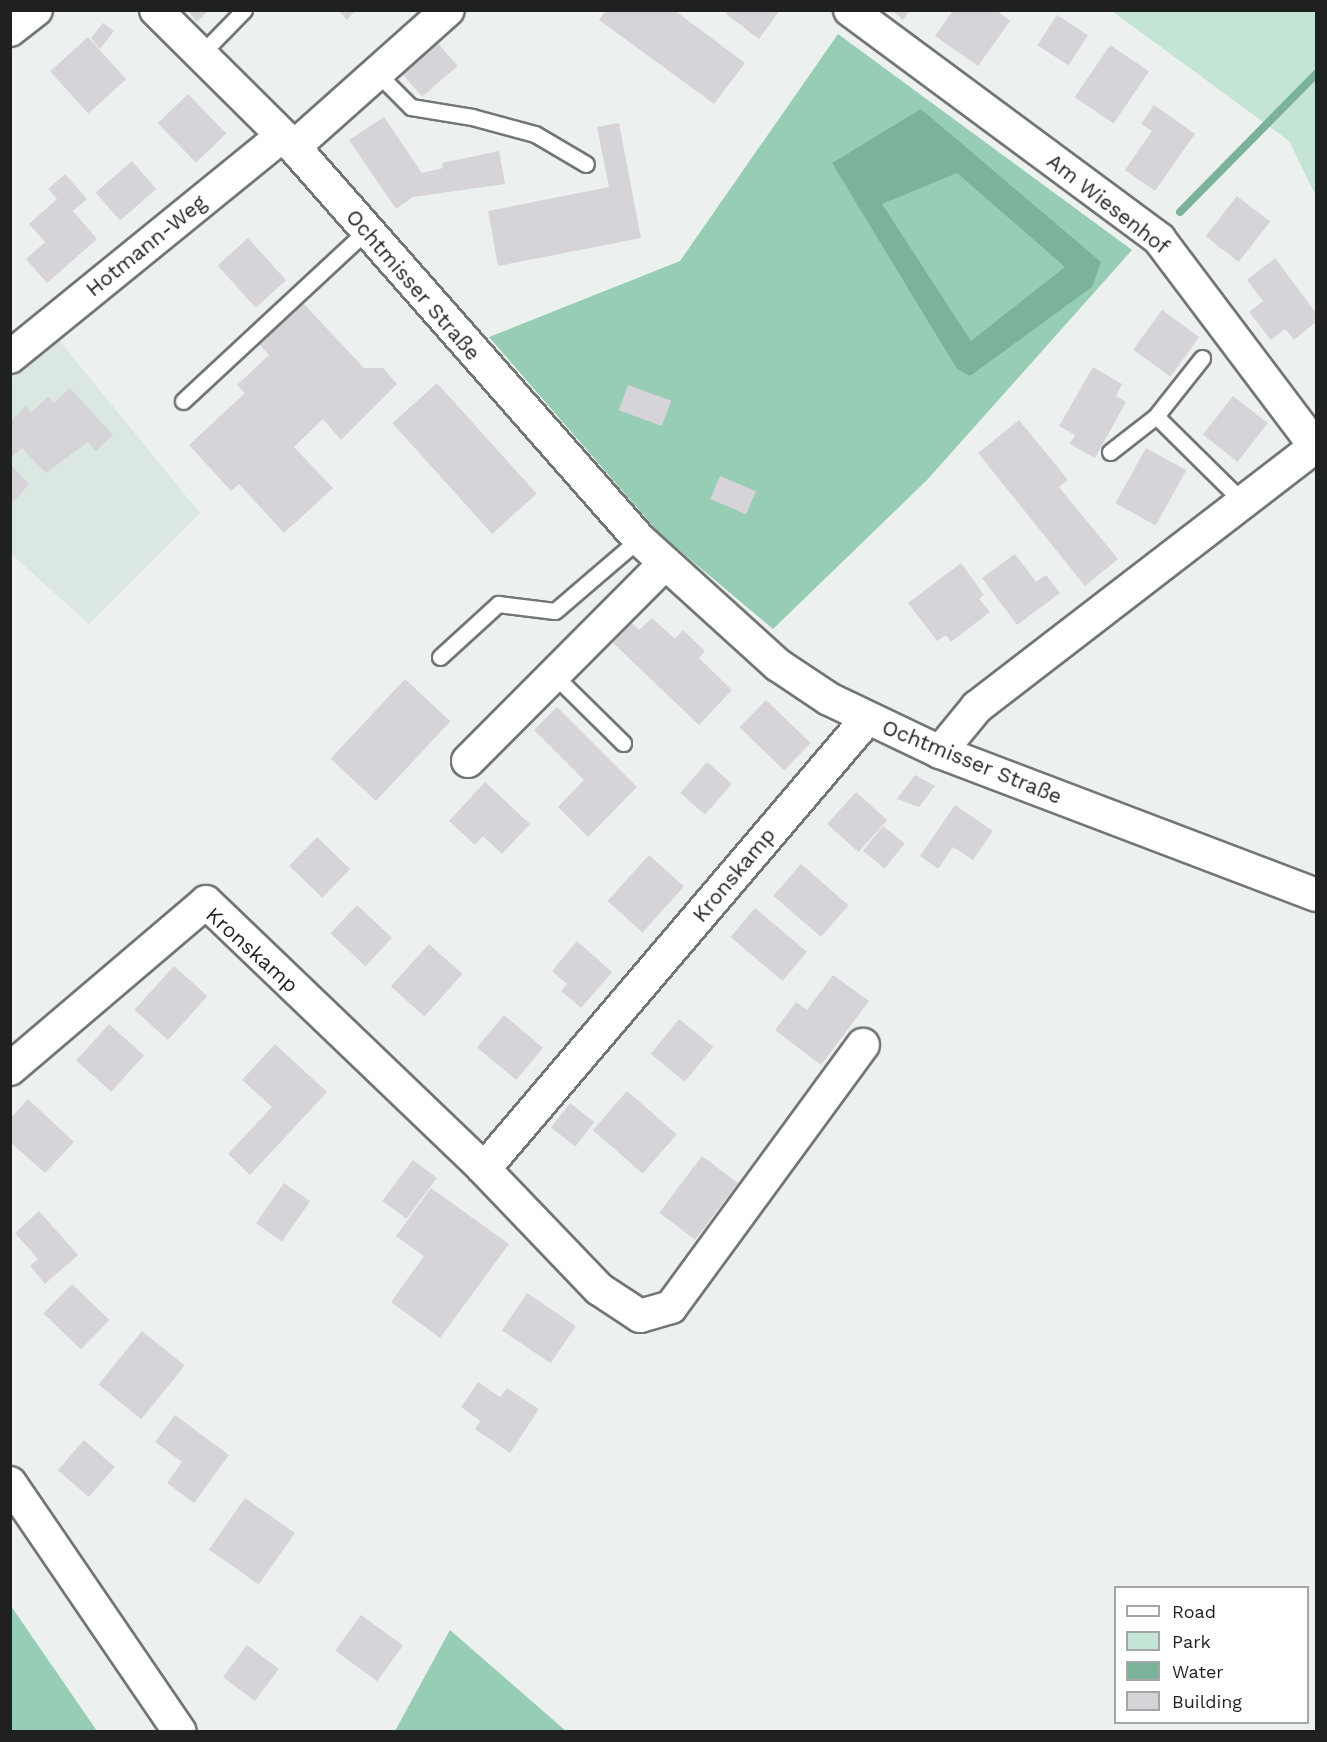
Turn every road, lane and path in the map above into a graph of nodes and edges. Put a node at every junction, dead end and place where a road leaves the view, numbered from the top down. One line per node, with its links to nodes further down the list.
1 (36, 10): 6 (street)
2 (156, 10): 7 (street, Ochtmisser Straße)
3 (244, 10): 7 (lane)
4 (448, 10): 8 (street, Hotmann-Weg)
5 (850, 10): 16 (street, Am Wiesenhof)
6 (10, 30)
7 (200, 55): 9 (street, Ochtmisser Straße)
8 (377, 73): 9 (street, Hotmann-Weg); 10 (lane)
9 (288, 141): 11 (street, Ochtmisser Straße); 12 (street, Hotmann-Weg)
10 (586, 164)
11 (366, 231): 14 (lane); 19 (street, Ochtmisser Straße)
12 (10, 357)
13 (1202, 357): 15 (lane)
14 (183, 401)
15 (1156, 416): 17 (lane); 18 (lane)
16 (1316, 447): 18 (street, Am Wiesenhof)
17 (1110, 452)
18 (1245, 504): 25 (street, Am Wiesenhof)
19 (639, 539): 20 (street, Ochtmisser Straße); 21 (lane)
20 (664, 564): 22 (street); 23 (street, Ochtmisser Straße)
21 (440, 657)
22 (554, 675): 24 (lane); 26 (street)
23 (867, 719): 25 (street, Ochtmisser Straße); 30 (street, Kronskamp)
24 (623, 743)
25 (940, 752): 27 (street, Ochtmisser Straße)
26 (468, 761)
27 (1317, 895)
28 (863, 1045): 30 (street, Kronskamp)
29 (10, 1069): 30 (street, Kronskamp)
30 (484, 1169)
31 (10, 1483): 32 (street)
32 (180, 1731)

